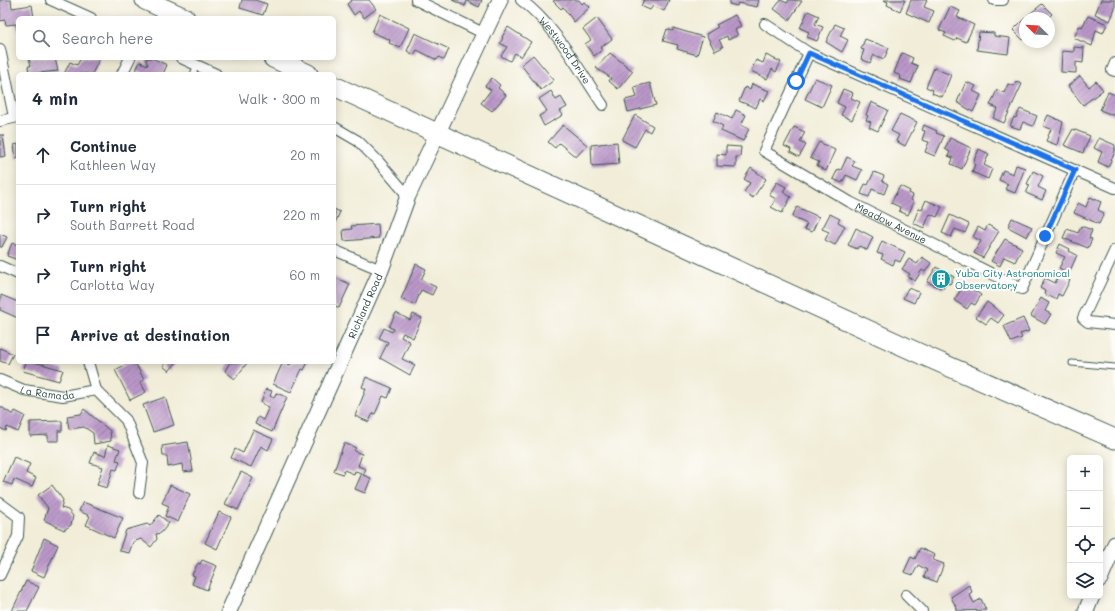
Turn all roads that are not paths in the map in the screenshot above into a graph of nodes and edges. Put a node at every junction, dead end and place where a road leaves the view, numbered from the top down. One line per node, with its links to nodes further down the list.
1 (51, 0): 8 (street)
2 (145, 0): 9 (highway)
3 (416, 0): 11 (street)
4 (500, 0): 11 (street, Richland Road)
5 (521, 0): 24 (street, Westwood Drive)
6 (994, 0): 7 (street)
7 (1002, 0)
8 (87, 16)
9 (181, 16)
10 (765, 24): 13 (street)
11 (485, 34): 28 (street, Richland Road)
12 (0, 49): 25 (street)
13 (809, 53): 29 (street); 29 (street, Meadow Avenue)
14 (129, 60): 20 (street)
15 (183, 60): 18 (street)
16 (278, 60): 22 (highway)
17 (1115, 63): 19 (street)
18 (195, 70): 21 (street)
19 (1115, 71)
20 (123, 72)
21 (206, 72)
22 (304, 72)
23 (336, 87): 28 (highway)
24 (603, 105)
25 (16, 117): 26 (street)
26 (0, 120)
27 (336, 128): 31 (street)
28 (437, 132): 31 (street, Richland Road); 43 (highway)
29 (1075, 170): 30 (street)
30 (1115, 188)
31 (408, 196): 35 (street, Richland Road)
32 (1115, 250): 37 (street)
33 (336, 251): 35 (street)
34 (0, 266): 36 (street)
35 (381, 270): 51 (street, Richland Road)
36 (16, 273)
37 (1115, 324)
38 (1072, 363): 40 (lane)
39 (89, 364): 42 (street)
40 (1115, 367)
41 (0, 380): 42 (street, La Ramada)
42 (96, 390): 44 (street)
43 (1115, 439)
44 (139, 492)
45 (0, 503): 48 (street)
46 (1115, 544): 47 (street)
47 (1103, 571)
48 (0, 575)
49 (906, 595): 52 (street)
50 (1091, 599): 53 (street)
51 (229, 611)
52 (922, 611)
53 (1086, 611)

